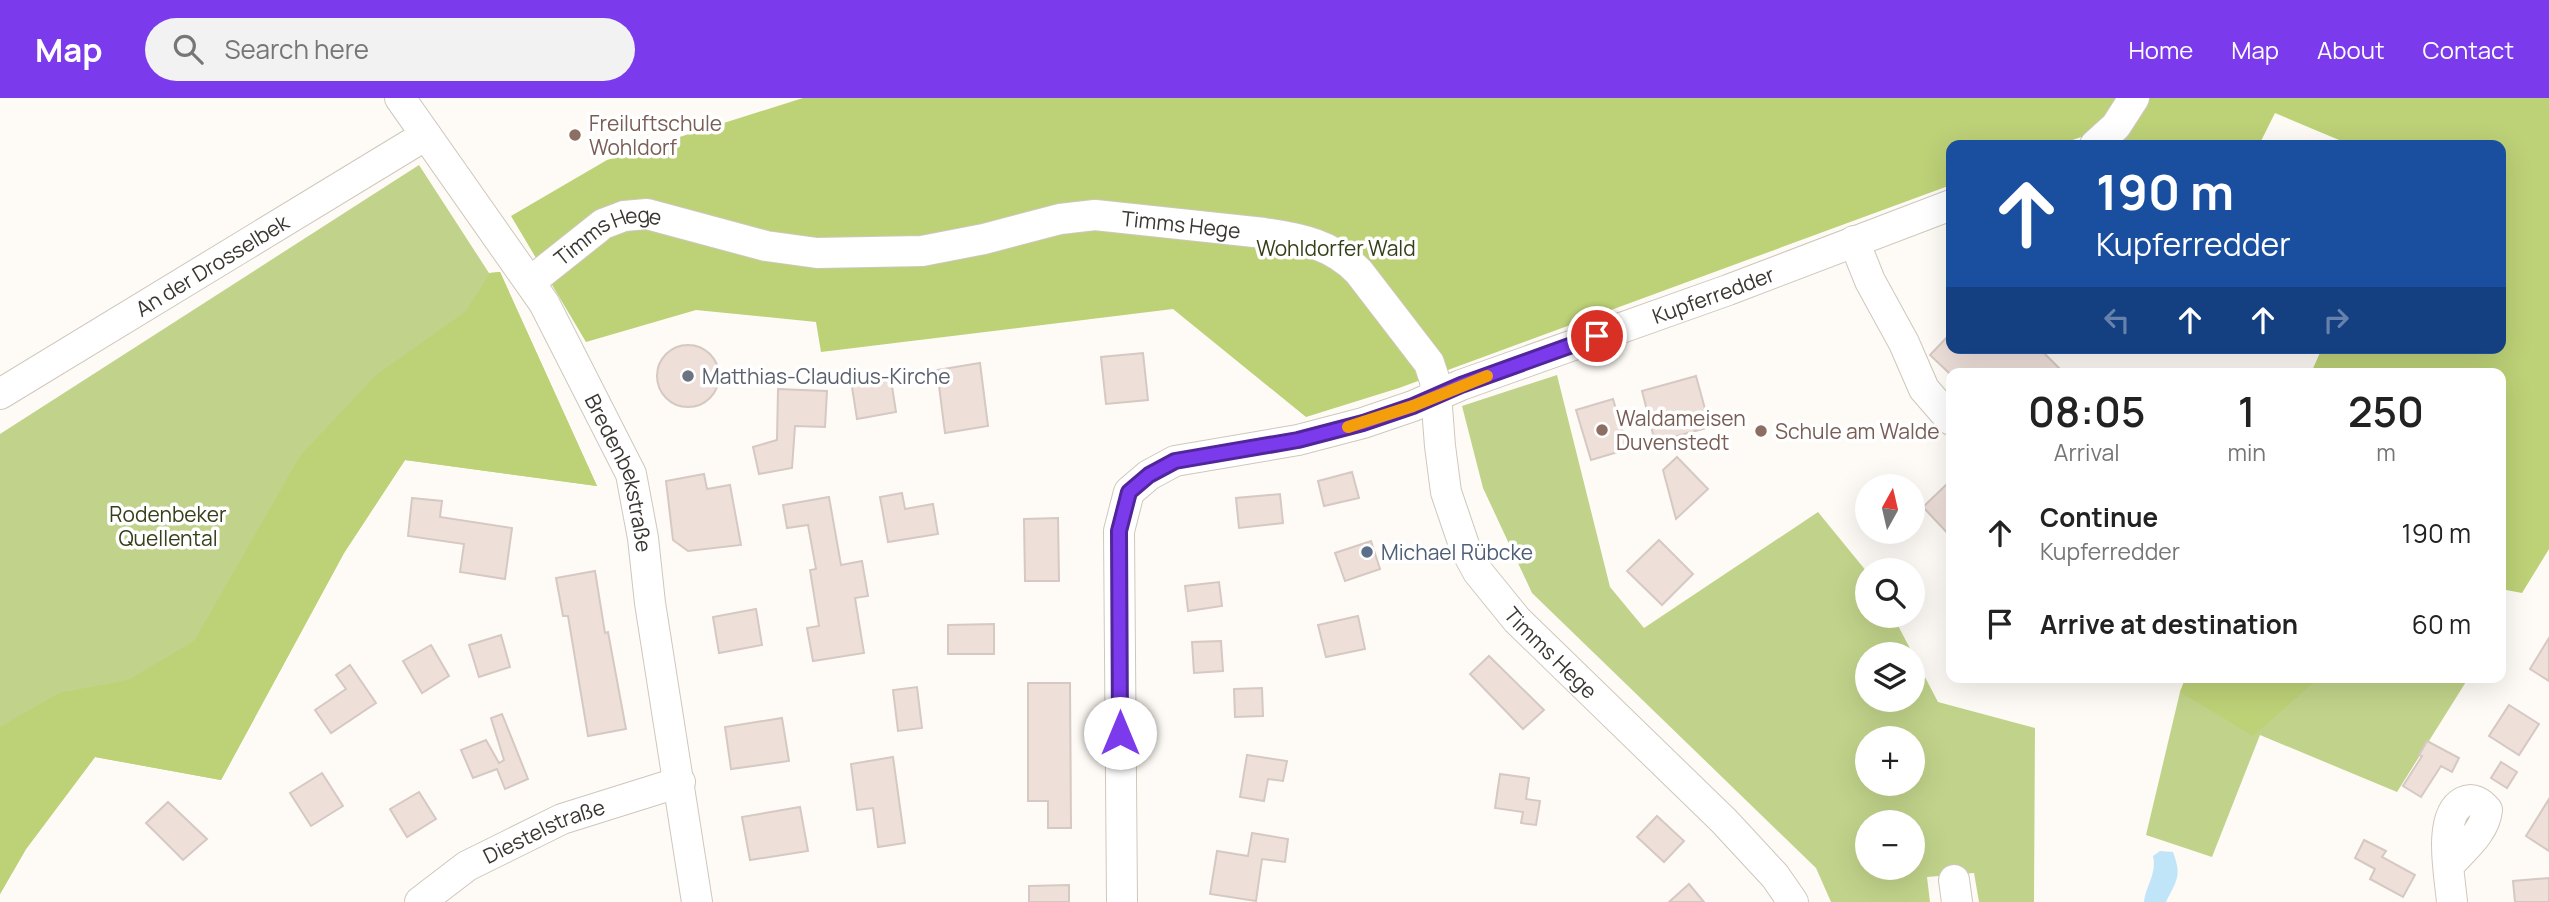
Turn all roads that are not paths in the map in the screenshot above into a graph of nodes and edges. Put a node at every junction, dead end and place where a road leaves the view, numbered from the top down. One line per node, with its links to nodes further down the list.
1 (400, 98): 3 (street, Bredenbekstraße)
2 (2134, 98): 4 (street)
3 (426, 135): 7 (street, Bredenbekstraße); 8 (street, An der Drosselbek)
4 (2101, 140)
5 (1946, 207): 6 (street, Kupferredder)
6 (1853, 241): 9 (street, Kupferredder); 10 (street)
7 (530, 282): 9 (street, Timms Hege); 11 (street, Bredenbekstraße)
8 (0, 394)
9 (1437, 397): 15 (street, Kupferredder); 16 (street, Timms Hege)
10 (1946, 414)
11 (680, 782): 13 (street, Diestelstraße); 14 (street, Bredenbekstraße)
12 (2449, 865): 17 (street)
13 (420, 902)
14 (697, 902)
15 (1122, 902)
16 (1793, 902)
17 (2452, 902)

